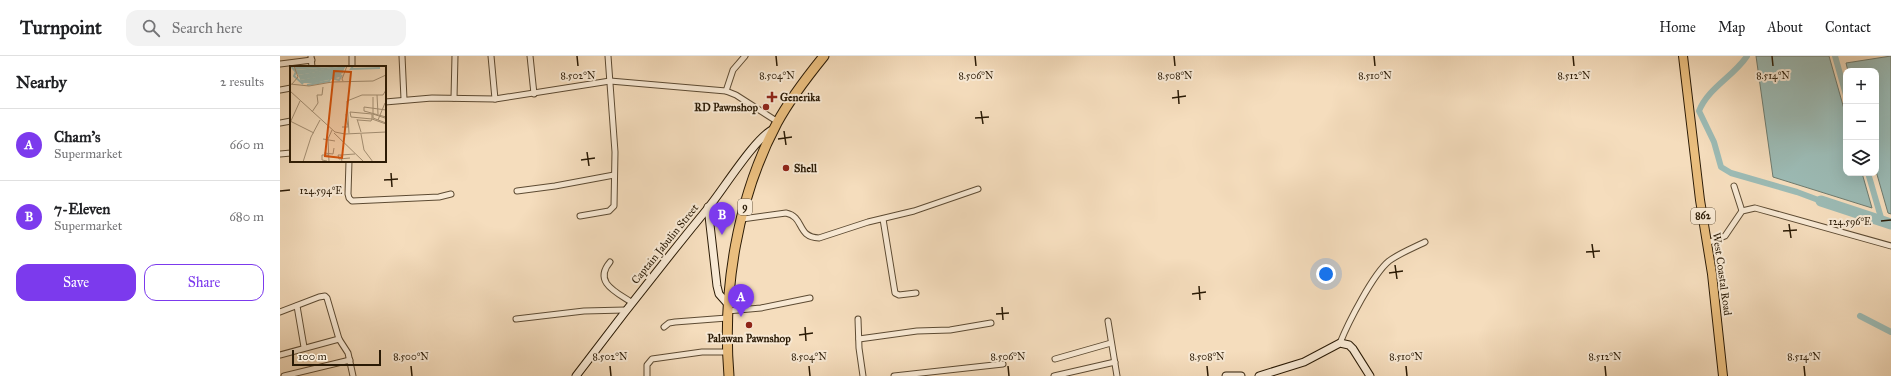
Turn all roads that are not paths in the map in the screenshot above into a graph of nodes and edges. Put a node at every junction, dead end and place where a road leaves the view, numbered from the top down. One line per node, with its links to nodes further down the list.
1 (402, 56): 17 (street)
2 (456, 56): 16 (street)
3 (490, 56): 18 (street)
4 (530, 56): 15 (street)
5 (608, 56): 11 (street)
6 (745, 56): 14 (street)
7 (824, 56): 22 (highway, 9)
8 (1683, 56): 37 (main road, West Coastal Road / 862)
9 (312, 58): 10 (street)
10 (280, 64)
11 (610, 81): 14 (street); 15 (street); 26 (street)
12 (290, 88): 13 (street)
13 (280, 90)
14 (726, 91): 22 (street)
15 (534, 94): 18 (street)
16 (454, 98): 17 (street); 18 (street)
17 (404, 99): 19 (street)
18 (495, 99)
19 (386, 102)
20 (290, 121): 21 (street)
21 (280, 123)
22 (776, 126): 31 (street, Captain Jabulin Street); 34 (highway, 9)
23 (290, 153): 24 (street)
24 (280, 154)
25 (349, 162): 30 (street)
26 (614, 175): 29 (street); 33 (street)
27 (1734, 186): 32 (street)
28 (978, 189): 35 (street)
29 (517, 191)
30 (451, 194)
31 (708, 208): 42 (street, Captain Jabulin Street); 45 (street)
32 (1742, 211): 37 (street); 38 (street)
33 (580, 216)
34 (742, 219): 35 (street); 45 (highway, 9)
35 (883, 219): 40 (street)
36 (1425, 242): 55 (street)
37 (1707, 243): 76 (main road, West Coastal Road / 862)
38 (1891, 246)
39 (610, 262): 42 (street)
40 (916, 293)
41 (810, 298): 45 (street)
42 (632, 302): 44 (street, Captain Jabulin Street)
43 (297, 306): 46 (street); 53 (street); 56 (street)
44 (625, 310): 47 (street); 65 (street, Captain Jabulin Street)
45 (727, 310): 51 (street); 57 (highway, 9)
46 (280, 312)
47 (516, 318)
48 (858, 319): 52 (street)
49 (1108, 321): 54 (street)
50 (991, 323): 52 (street)
51 (664, 327)
52 (859, 339): 68 (street)
53 (340, 340): 56 (street); 60 (street)
54 (1111, 343): 59 (street); 61 (street)
55 (1340, 343): 74 (street); 75 (street)
56 (304, 347): 58 (street)
57 (727, 352): 66 (street); 67 (highway, 9)
58 (280, 355)
59 (1055, 358)
60 (350, 360): 63 (street); 64 (street)
61 (1115, 362): 70 (street); 71 (street)
62 (1003, 364): 69 (street)
63 (284, 376)
64 (353, 376)
65 (576, 376)
66 (647, 376)
67 (729, 376)
68 (863, 376)
69 (894, 376)
70 (1054, 376)
71 (1117, 376)
72 (1230, 376): 73 (street)
73 (1241, 376)
74 (1259, 376)
75 (1370, 376)
76 (1723, 376)

